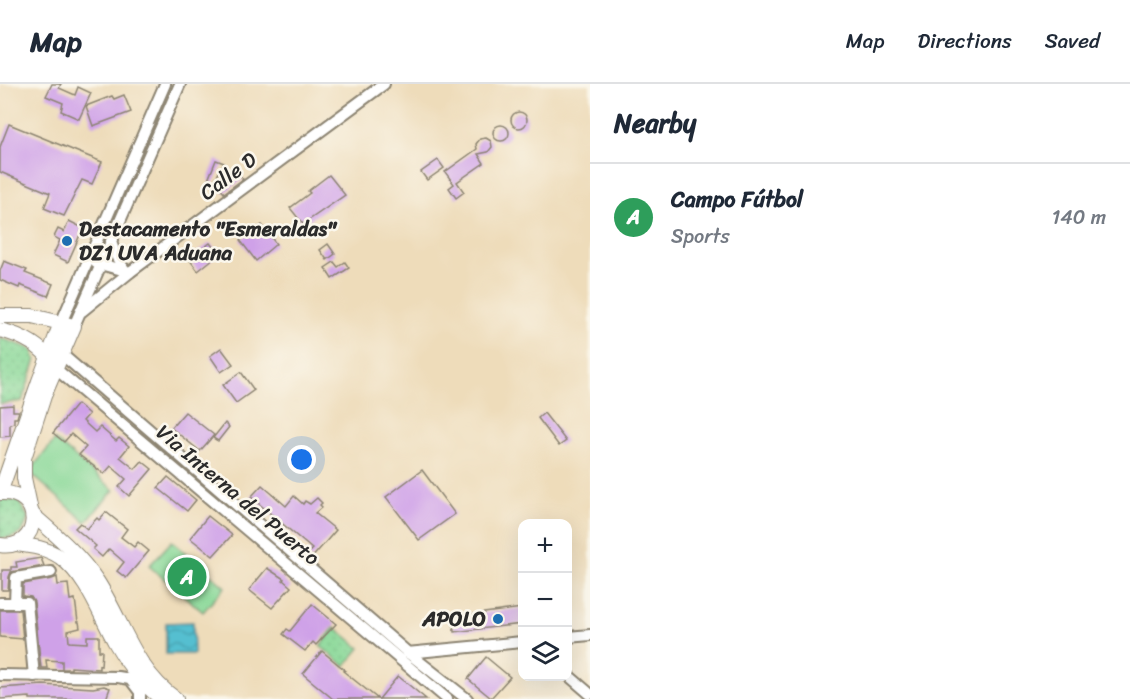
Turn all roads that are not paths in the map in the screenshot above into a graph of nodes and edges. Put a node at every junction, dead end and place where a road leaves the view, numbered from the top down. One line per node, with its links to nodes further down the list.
1 (165, 84): 5 (street)
2 (180, 84): 4 (street)
3 (384, 84): 7 (street, Calle D)
4 (111, 242): 6 (street); 7 (street)
5 (89, 260): 6 (street); 10 (street)
6 (102, 265): 7 (street); 8 (street)
7 (127, 270): 8 (street, Calle D)
8 (82, 311): 10 (street)
9 (0, 316): 10 (main road)
10 (68, 324): 12 (main road)
11 (0, 330): 12 (main road, Via Interna del Puerto)
12 (54, 352): 13 (main road, Via Interna del Puerto); 14 (street, Via Interna del Puerto); 16 (main road)
13 (56, 369): 15 (street, Via Interna del Puerto); 16 (main road)
14 (136, 417): 15 (street); 17 (street, Via Interna del Puerto)
15 (126, 428): 19 (street, Via Interna del Puerto)
16 (24, 442): 18 (main road); 20 (main road)
17 (213, 483): 19 (street); 28 (street, Via Interna del Puerto)
18 (0, 493): 20 (main road)
19 (205, 495): 28 (street, Via Interna del Puerto)
20 (31, 511): 21 (main road); 35 (main road)
21 (7, 547): 34 (main road)
22 (51, 572): 23 (street)
23 (15, 602): 24 (street); 30 (street)
24 (0, 603)
25 (590, 635): 26 (street)
26 (572, 637)
27 (518, 642): 28 (street)
28 (404, 656): 36 (street, Via Interna del Puerto); 37 (street, Via Interna del Puerto)
29 (0, 675): 30 (street)
30 (34, 676): 33 (street)
31 (572, 679): 32 (street)
32 (590, 694)
33 (143, 697)
34 (161, 699)
35 (176, 699)
36 (447, 699)
37 (467, 699)

